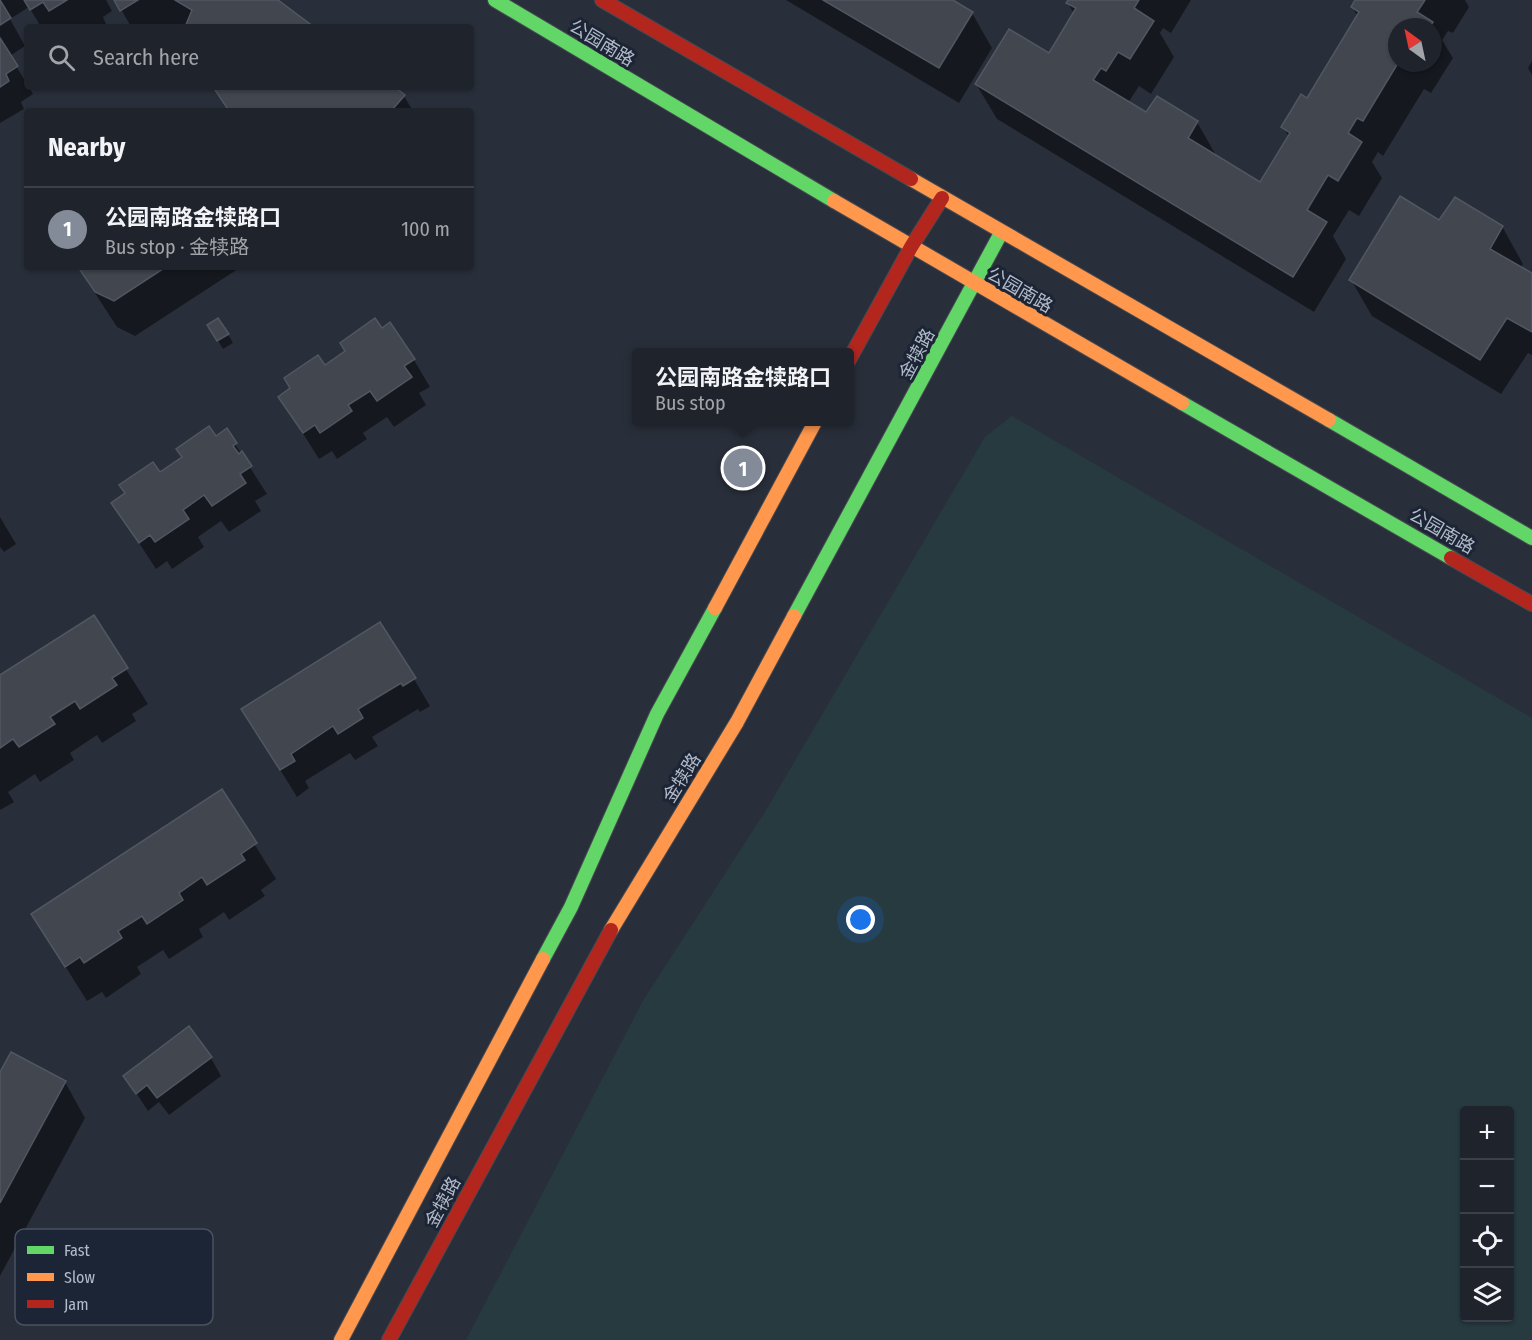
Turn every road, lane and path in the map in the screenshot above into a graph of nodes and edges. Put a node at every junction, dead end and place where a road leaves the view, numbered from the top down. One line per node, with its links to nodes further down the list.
1 (495, 0): 5 (main road, 公园南路)
2 (602, 0): 3 (main road, 公园南路)
3 (942, 198): 4 (main road, 公园南路); 5 (main road)
4 (1001, 233): 6 (main road, 金犊路); 9 (main road, 公园南路)
5 (911, 247): 6 (main road, 公园南路); 7 (main road)
6 (975, 285): 10 (main road, 公园南路); 12 (main road, 金犊路)
7 (854, 351)
8 (813, 426): 11 (main road, 金犊路)
9 (1532, 538)
10 (1532, 604)
11 (341, 1340)
12 (389, 1340)

